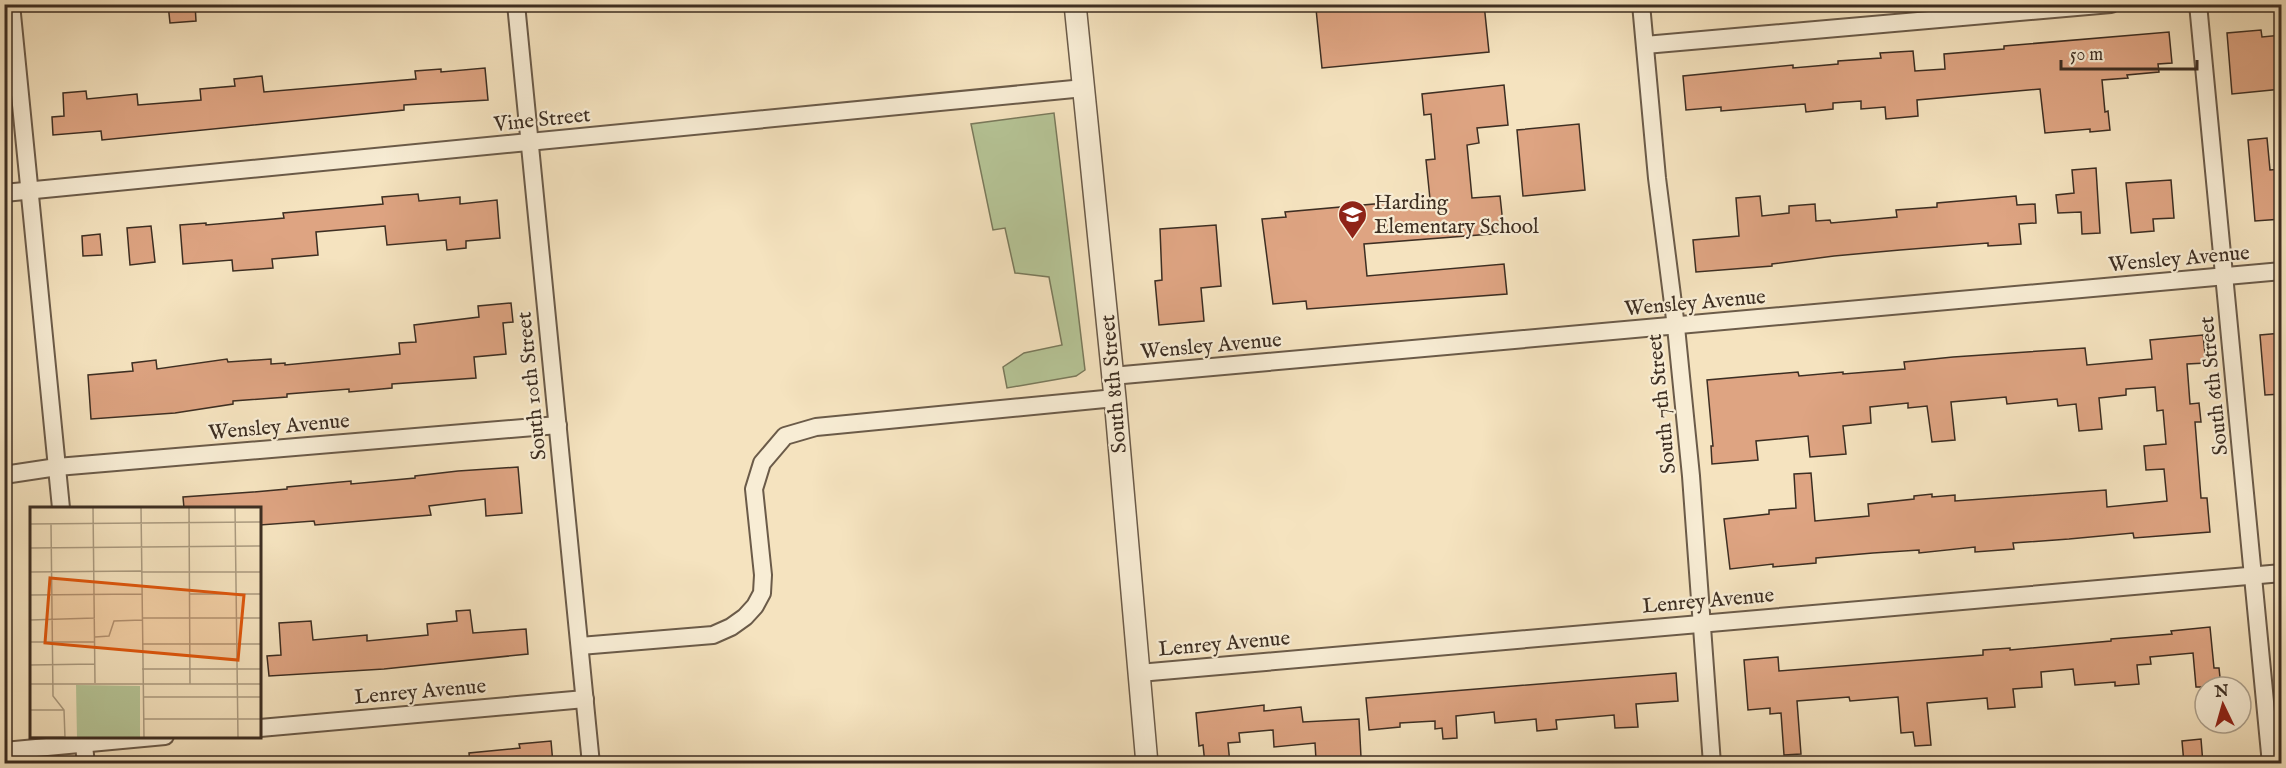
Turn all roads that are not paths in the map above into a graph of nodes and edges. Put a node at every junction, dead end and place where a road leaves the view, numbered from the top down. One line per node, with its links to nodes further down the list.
1 (11, 4): 10 (street)
2 (516, 4): 9 (street, South 10th Street)
3 (1076, 4): 8 (street, South 8th Street)
4 (1641, 4): 7 (street, South 7th Street)
5 (2110, 4): 7 (street)
6 (2198, 4): 13 (street, South 6th Street)
7 (1645, 45): 14 (street, South 7th Street)
8 (1084, 88): 9 (street, Vine Street); 15 (street, South 8th Street)
9 (530, 142): 10 (street, Vine Street); 17 (street, South 10th Street)
10 (30, 190): 11 (street, Vine Street); 18 (street)
11 (4, 193)
12 (2282, 271): 13 (street, Wensley Avenue)
13 (2224, 276): 14 (street, Wensley Avenue); 22 (street, South 6th Street)
14 (1676, 327): 15 (street, Wensley Avenue); 23 (street, South 7th Street)
15 (1112, 376): 16 (street, South 8th Street)
16 (1114, 398): 24 (street); 25 (street, South 8th Street)
17 (558, 425): 18 (street, Wensley Avenue); 24 (street, South 10th Street)
18 (57, 467): 19 (street, Wensley Avenue); 20 (street)
19 (4, 475)
20 (61, 507)
21 (2282, 573): 22 (street, Lenrey Avenue)
22 (2254, 575): 23 (street, Lenrey Avenue); 35 (street, South 6th Street)
23 (1702, 623): 25 (street, Lenrey Avenue); 34 (street, South 7th Street)
24 (580, 646): 26 (street, South 10th Street)
25 (1139, 673): 33 (street, South 8th Street)
26 (585, 699): 27 (street, Lenrey Avenue); 32 (street, South 10th Street)
27 (261, 728)
28 (124, 738): 29 (street)
29 (84, 740): 30 (street); 31 (street)
30 (4, 751)
31 (86, 764)
32 (591, 764)
33 (1147, 764)
34 (1712, 764)
35 (2271, 764)

